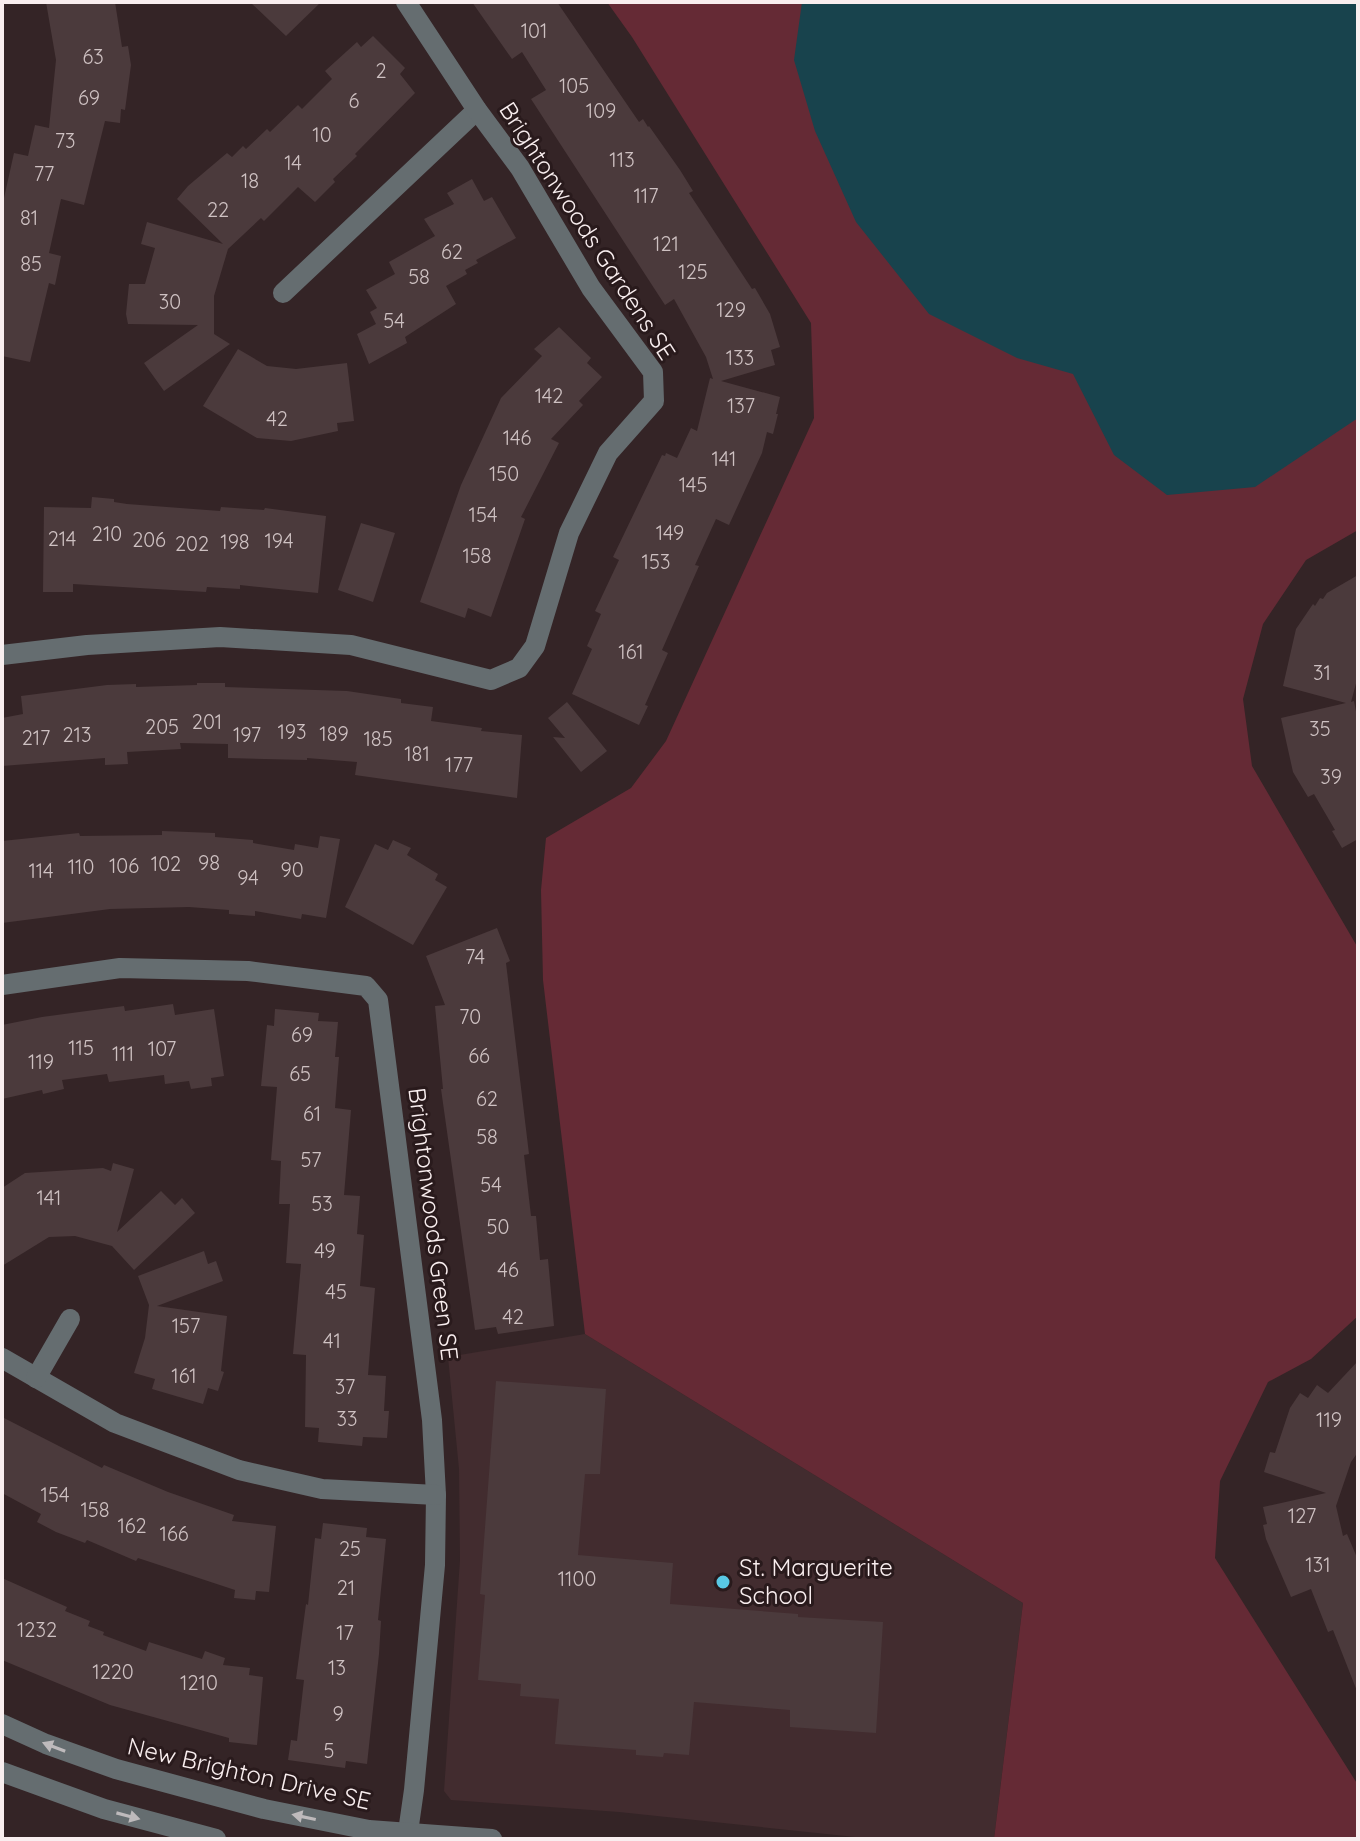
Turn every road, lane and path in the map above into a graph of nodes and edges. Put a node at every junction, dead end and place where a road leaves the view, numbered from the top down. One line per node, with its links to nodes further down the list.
1 (406, 2): 2 (street, Brightonwoods Gardens SE)
2 (477, 110): 3 (street); 4 (street, Brightonwoods Gardens SE)
3 (283, 293)
4 (2, 655)
5 (2, 985): 9 (street, Brightonwoods Green SE)
6 (70, 1319): 8 (street)
7 (2, 1358): 8 (street)
8 (36, 1378): 9 (street)
9 (436, 1495): 12 (street, Brightonwoods Green SE)
10 (2, 1724): 12 (street, New Brighton Drive SE, one-way to 10)
11 (2, 1772): 13 (street, one-way to 13)
12 (408, 1836): 14 (street, New Brighton Drive SE)
13 (216, 1839)
14 (492, 1839)

